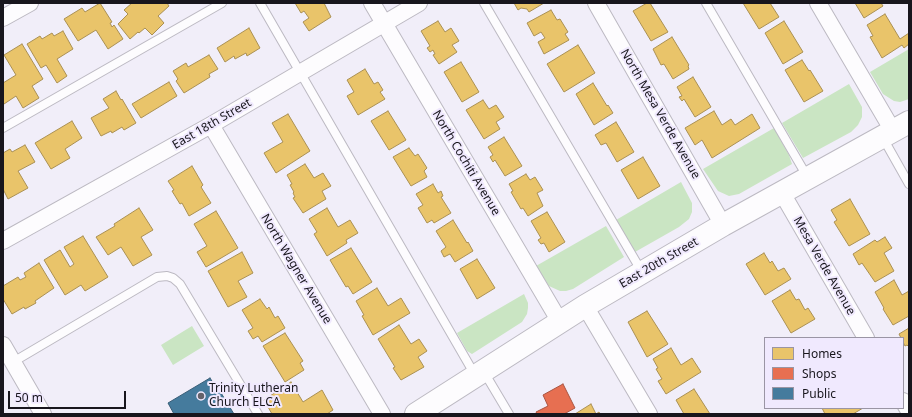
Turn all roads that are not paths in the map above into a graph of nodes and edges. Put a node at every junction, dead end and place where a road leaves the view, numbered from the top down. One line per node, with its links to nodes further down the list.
1 (30, 3): 10 (street)
2 (222, 3): 14 (lane)
3 (260, 3): 12 (lane)
4 (372, 3): 11 (street, North Cochiti Avenue)
5 (419, 3): 11 (street, East 18th Street)
6 (484, 3): 21 (lane)
7 (596, 3): 19 (street, North Mesa Verde Avenue)
8 (706, 3): 16 (lane)
9 (818, 3): 15 (street)
10 (3, 18)
11 (384, 24): 12 (street, East 18th Street); 23 (street, North Cochiti Avenue)
12 (300, 72): 13 (street, East 18th Street); 27 (lane)
13 (211, 125): 20 (street, East 18th Street); 30 (street, North Wagner Avenue)
14 (3, 128)
15 (894, 130): 16 (main road, East 20th Street); 17 (lane)
16 (808, 179): 18 (main road, East 20th Street)
17 (909, 184)
18 (782, 193): 19 (main road, East 20th Street); 24 (street, Mesa Verde Avenue)
19 (724, 225): 21 (main road, East 20th Street)
20 (3, 241)
21 (643, 272): 22 (main road, East 20th Street)
22 (585, 306): 23 (main road, East 20th Street); 33 (street)
23 (560, 322): 27 (main road, East 20th Street)
24 (865, 337)
25 (3, 345): 26 (street)
26 (13, 362): 28 (street); 29 (lane)
27 (480, 373): 31 (main road, East 20th Street); 32 (lane)
28 (43, 414)
29 (258, 414)
30 (382, 414)
31 (416, 414)
32 (509, 414)
33 (649, 414)

